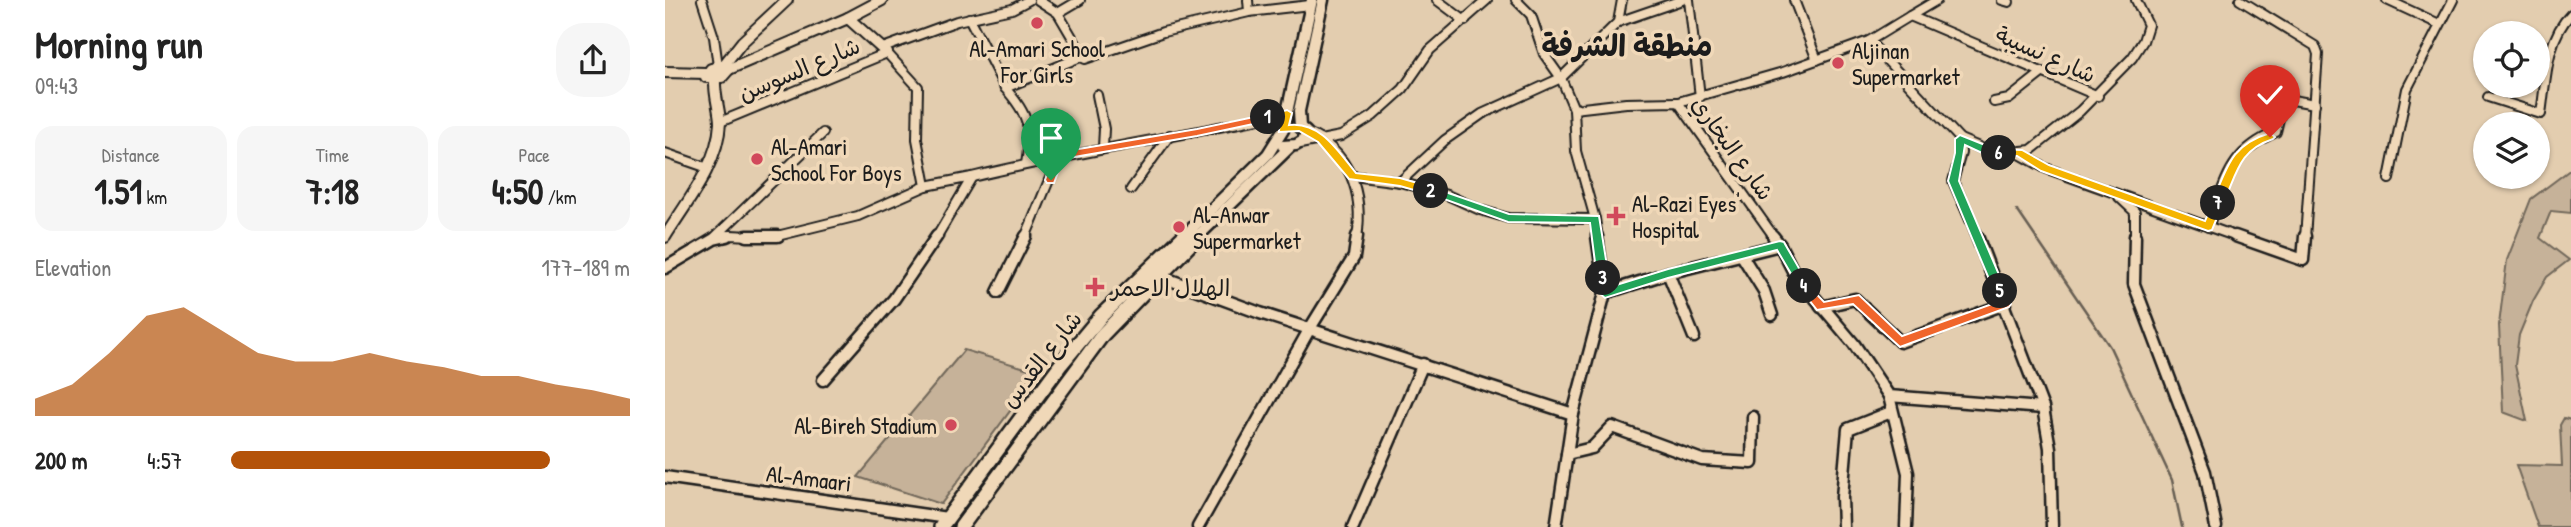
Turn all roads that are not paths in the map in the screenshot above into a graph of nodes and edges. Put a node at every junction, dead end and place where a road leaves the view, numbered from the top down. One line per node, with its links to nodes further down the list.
1 (702, 0): 36 (street)
2 (786, 0): 36 (street)
3 (882, 0): 26 (street)
4 (1029, 0): 27 (street)
5 (1038, 0): 23 (street)
6 (1080, 0): 23 (street)
7 (1248, 0): 22 (street)
8 (1323, 0): 53 (main road)
9 (1437, 0): 28 (street)
10 (1487, 0): 28 (street)
11 (1516, 0): 40 (street)
12 (1622, 0): 29 (street)
13 (1682, 0): 29 (street)
14 (1689, 0): 44 (street)
15 (1794, 0): 35 (street)
16 (1937, 0): 25 (street)
17 (2136, 0): 43 (street)
18 (2240, 0): 49 (street)
19 (2387, 0): 30 (street)
20 (2453, 0): 30 (street)
21 (1311, 3): 22 (street); 51 (main road, شارع القدس)
22 (1249, 12): 33 (street)
23 (1058, 13): 33 (street)
24 (2571, 15): 34 (street)
25 (1910, 16): 31 (street); 38 (street, شارع نسيبة)
26 (848, 18): 32 (street); 36 (street)
27 (969, 18): 32 (street); 41 (street)
28 (1465, 21): 57 (street)
29 (1618, 22): 40 (street)
30 (2439, 24): 68 (street)
31 (1869, 41): 35 (street); 58 (street)
32 (885, 50): 52 (street, شارع السوسن); 70 (street, شارع السوسن)
33 (1083, 55): 41 (street)
34 (2550, 59)
35 (1817, 60): 44 (street)
36 (723, 67): 39 (street)
37 (665, 72): 39 (street)
38 (2043, 72): 43 (street, شارع نسيبة); 48 (street)
39 (711, 76): 52 (street)
40 (1560, 78): 50 (street); 69 (street)
41 (1005, 88): 64 (street)
42 (1097, 95): 60 (street)
43 (2098, 96): 62 (street, شارع نسيبة)
44 (1700, 97): 47 (street)
45 (2491, 98): 46 (street)
46 (2543, 98)
47 (1678, 102): 50 (street, شارع البخاري); 77 (street, شارع البخاري)
48 (1994, 102)
49 (2315, 104): 74 (street); 74 (street)
50 (1574, 109): 73 (street)
51 (1287, 113): 55 (street); 56 (main road, شارع القدس)
52 (720, 122): 65 (street)
53 (1303, 130): 56 (main road); 57 (street); 59 (main road)
54 (823, 133): 76 (street)
55 (1170, 135): 60 (street); 71 (street)
56 (1280, 135): 59 (main road); 98 (main road, شارع القدس)
57 (1322, 139): 59 (street); 66 (street)
58 (1960, 139): 62 (street); 84 (street)
59 (1295, 145): 81 (main road, شارع القدس)
60 (1103, 147): 63 (street)
61 (665, 153): 65 (street)
62 (2018, 153): 72 (street)
63 (1059, 156): 64 (street); 82 (street)
64 (1026, 164): 67 (street)
65 (708, 168): 75 (street)
66 (1353, 176): 69 (street); 87 (street)
67 (972, 177): 70 (street); 90 (street)
68 (2389, 179)
69 (1400, 182): 73 (street)
70 (926, 186): 76 (street)
71 (1131, 189)
72 (2115, 194): 74 (street); 106 (street)
73 (1595, 219): 83 (street)
74 (2208, 227)
75 (667, 232)
76 (714, 239): 79 (street)
77 (1780, 245): 78 (street); 85 (street, شارع البخاري)
78 (1741, 254): 80 (street); 86 (street)
79 (665, 268)
80 (1668, 273): 83 (street); 88 (street)
81 (1157, 275): 87 (street); 99 (main road, شارع القدس)
82 (998, 292)
83 (1605, 293): 94 (street)
84 (2005, 304): 85 (street); 92 (street)
85 (1821, 307): 91 (street, شارع البخاري)
86 (1772, 315)
87 (1309, 330): 89 (street); 100 (street)
88 (1694, 337)
89 (1423, 364): 94 (street); 101 (street)
90 (823, 380)
91 (1889, 396): 92 (street); 93 (street)
92 (2043, 408): 105 (street)
93 (1891, 412): 103 (street); 104 (street)
94 (1573, 414): 96 (street)
95 (1753, 417): 96 (street)
96 (1567, 453): 102 (street)
97 (665, 477): 98 (street, Al-Amaari)
98 (944, 522)
99 (961, 527)
100 (1198, 527)
101 (1353, 527)
102 (1556, 527)
103 (1843, 527)
104 (1906, 527)
105 (2052, 527)
106 (2216, 527)

